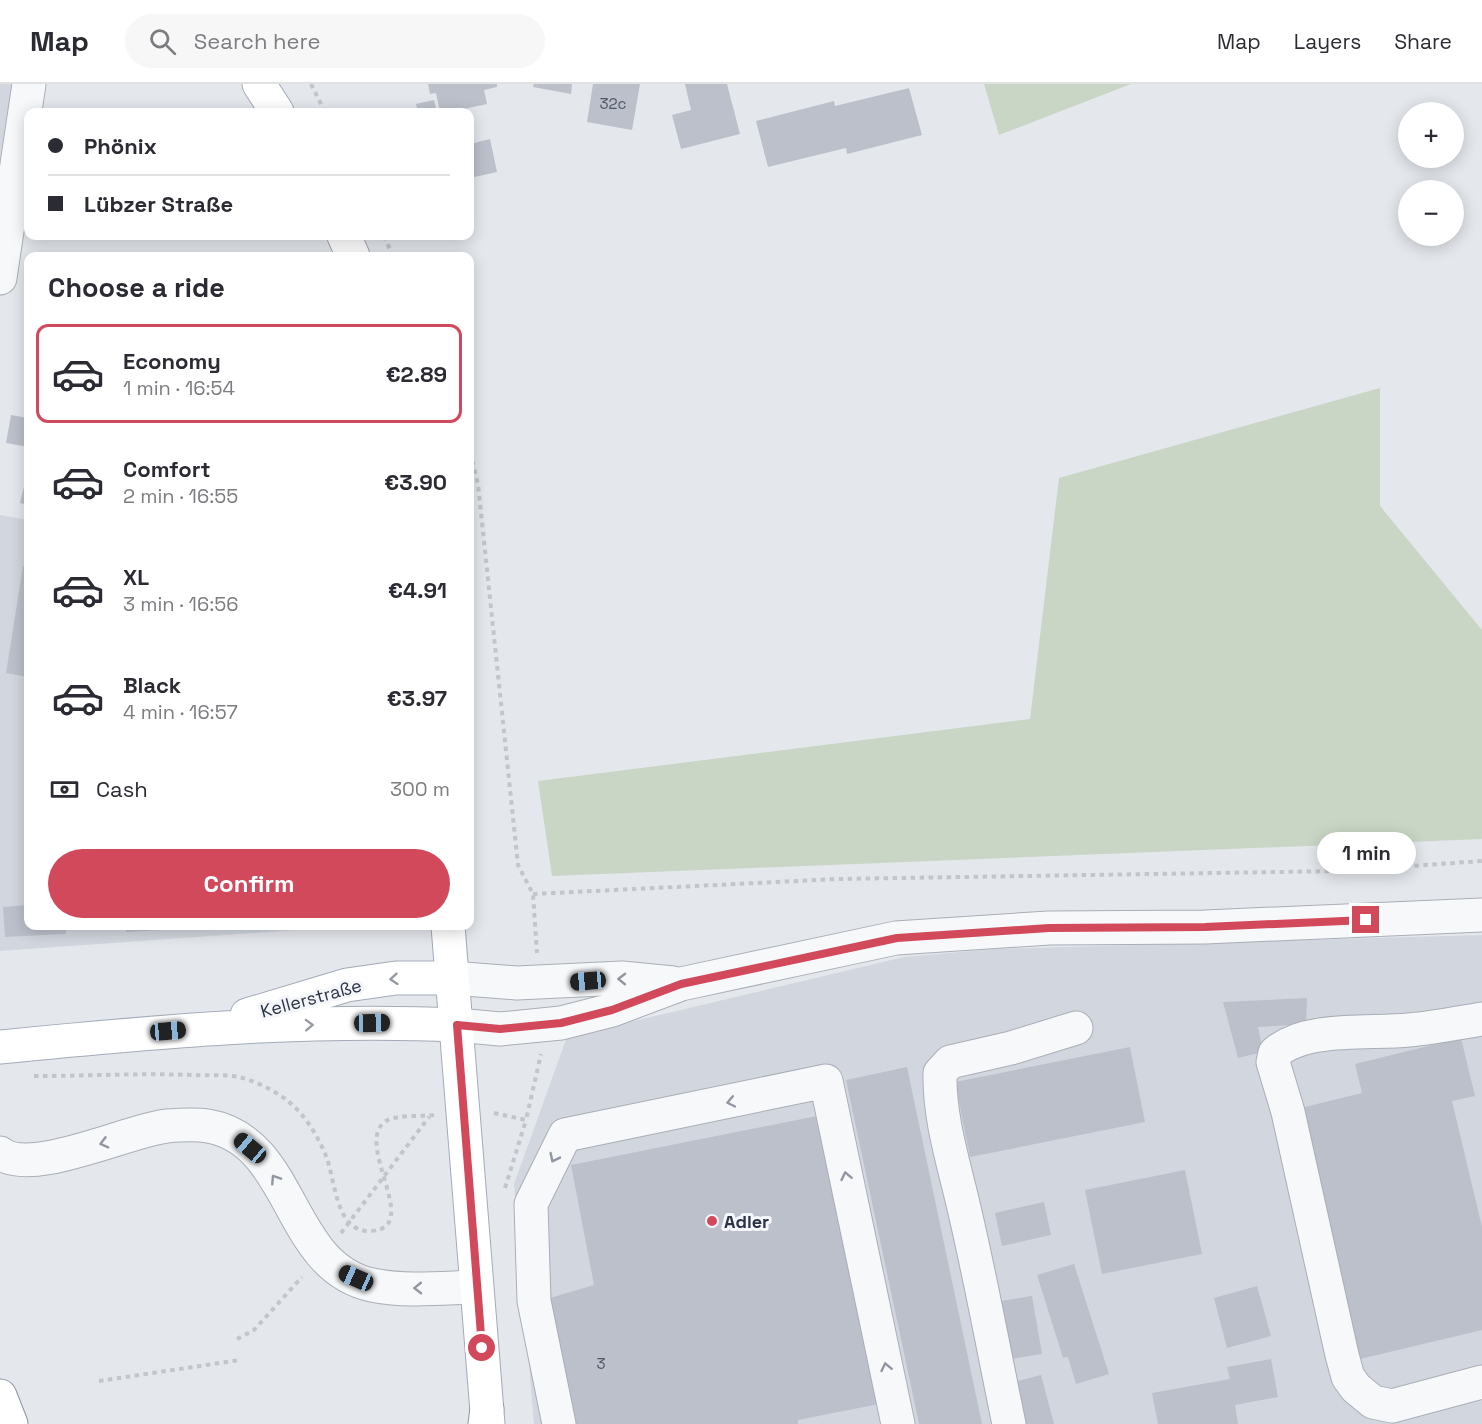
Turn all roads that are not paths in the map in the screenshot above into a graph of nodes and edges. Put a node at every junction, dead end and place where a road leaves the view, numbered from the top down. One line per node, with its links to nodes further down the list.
1 (19, 90): 2 (street)
2 (0, 278)
3 (1482, 915): 6 (street)
4 (447, 930): 5 (main road)
5 (452, 978): 6 (street, one-way to 5); 8 (main road); 9 (main road, Kellerstraße, one-way to 9)
6 (681, 984): 8 (street)
7 (1482, 1019): 14 (street)
8 (457, 1025): 9 (main road, Kellerstraße, one-way to 8); 13 (main road)
9 (208, 1027): 11 (main road, Kellerstraße)
10 (1076, 1028): 20 (street)
11 (10, 1046)
12 (0, 1153): 13 (street, one-way to 12)
13 (476, 1287): 16 (main road)
14 (1482, 1382)
15 (0, 1396): 17 (main road)
16 (487, 1419)
17 (11, 1424)
18 (559, 1424): 19 (street, one-way to 18)
19 (898, 1424)
20 (1009, 1424)

